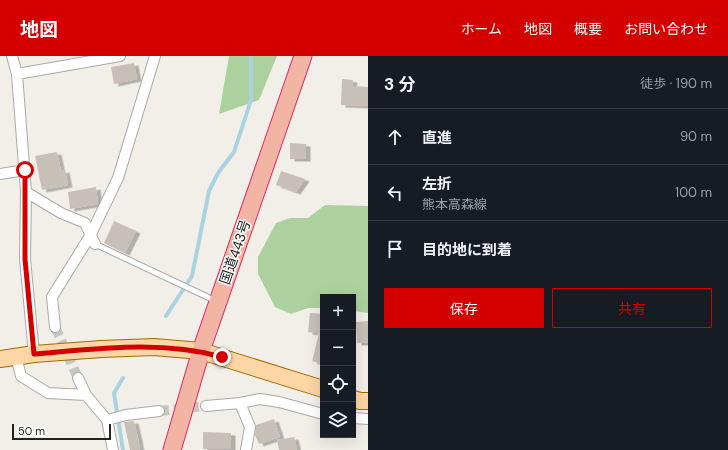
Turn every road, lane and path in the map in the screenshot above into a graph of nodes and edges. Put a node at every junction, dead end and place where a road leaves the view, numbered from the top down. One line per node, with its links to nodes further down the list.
1 (12, 56): 5 (street)
2 (120, 56): 5 (street)
3 (155, 56): 9 (street)
4 (303, 56): 10 (highway, 国道443号)
5 (17, 74): 6 (street)
6 (25, 170): 7 (street); 8 (street)
7 (0, 174)
8 (26, 192): 9 (street); 13 (street)
9 (93, 240): 10 (lane); 11 (street)
10 (218, 302): 12 (highway, 国道443号)
11 (55, 327)
12 (201, 351): 13 (main road); 17 (main road); 29 (highway, 国道443号)
13 (34, 354): 14 (main road)
14 (16, 357): 15 (main road); 18 (street)
15 (0, 359)
16 (78, 378): 18 (street)
17 (320, 388)
18 (86, 395): 27 (street)
19 (356, 400): 20 (main road)
20 (368, 401)
21 (240, 403): 22 (street); 24 (street); 30 (street)
22 (206, 406)
23 (159, 411): 27 (street)
24 (320, 413)
25 (356, 418): 26 (street)
26 (368, 419)
27 (109, 420): 28 (street)
28 (113, 450)
29 (172, 450)
30 (246, 450)

